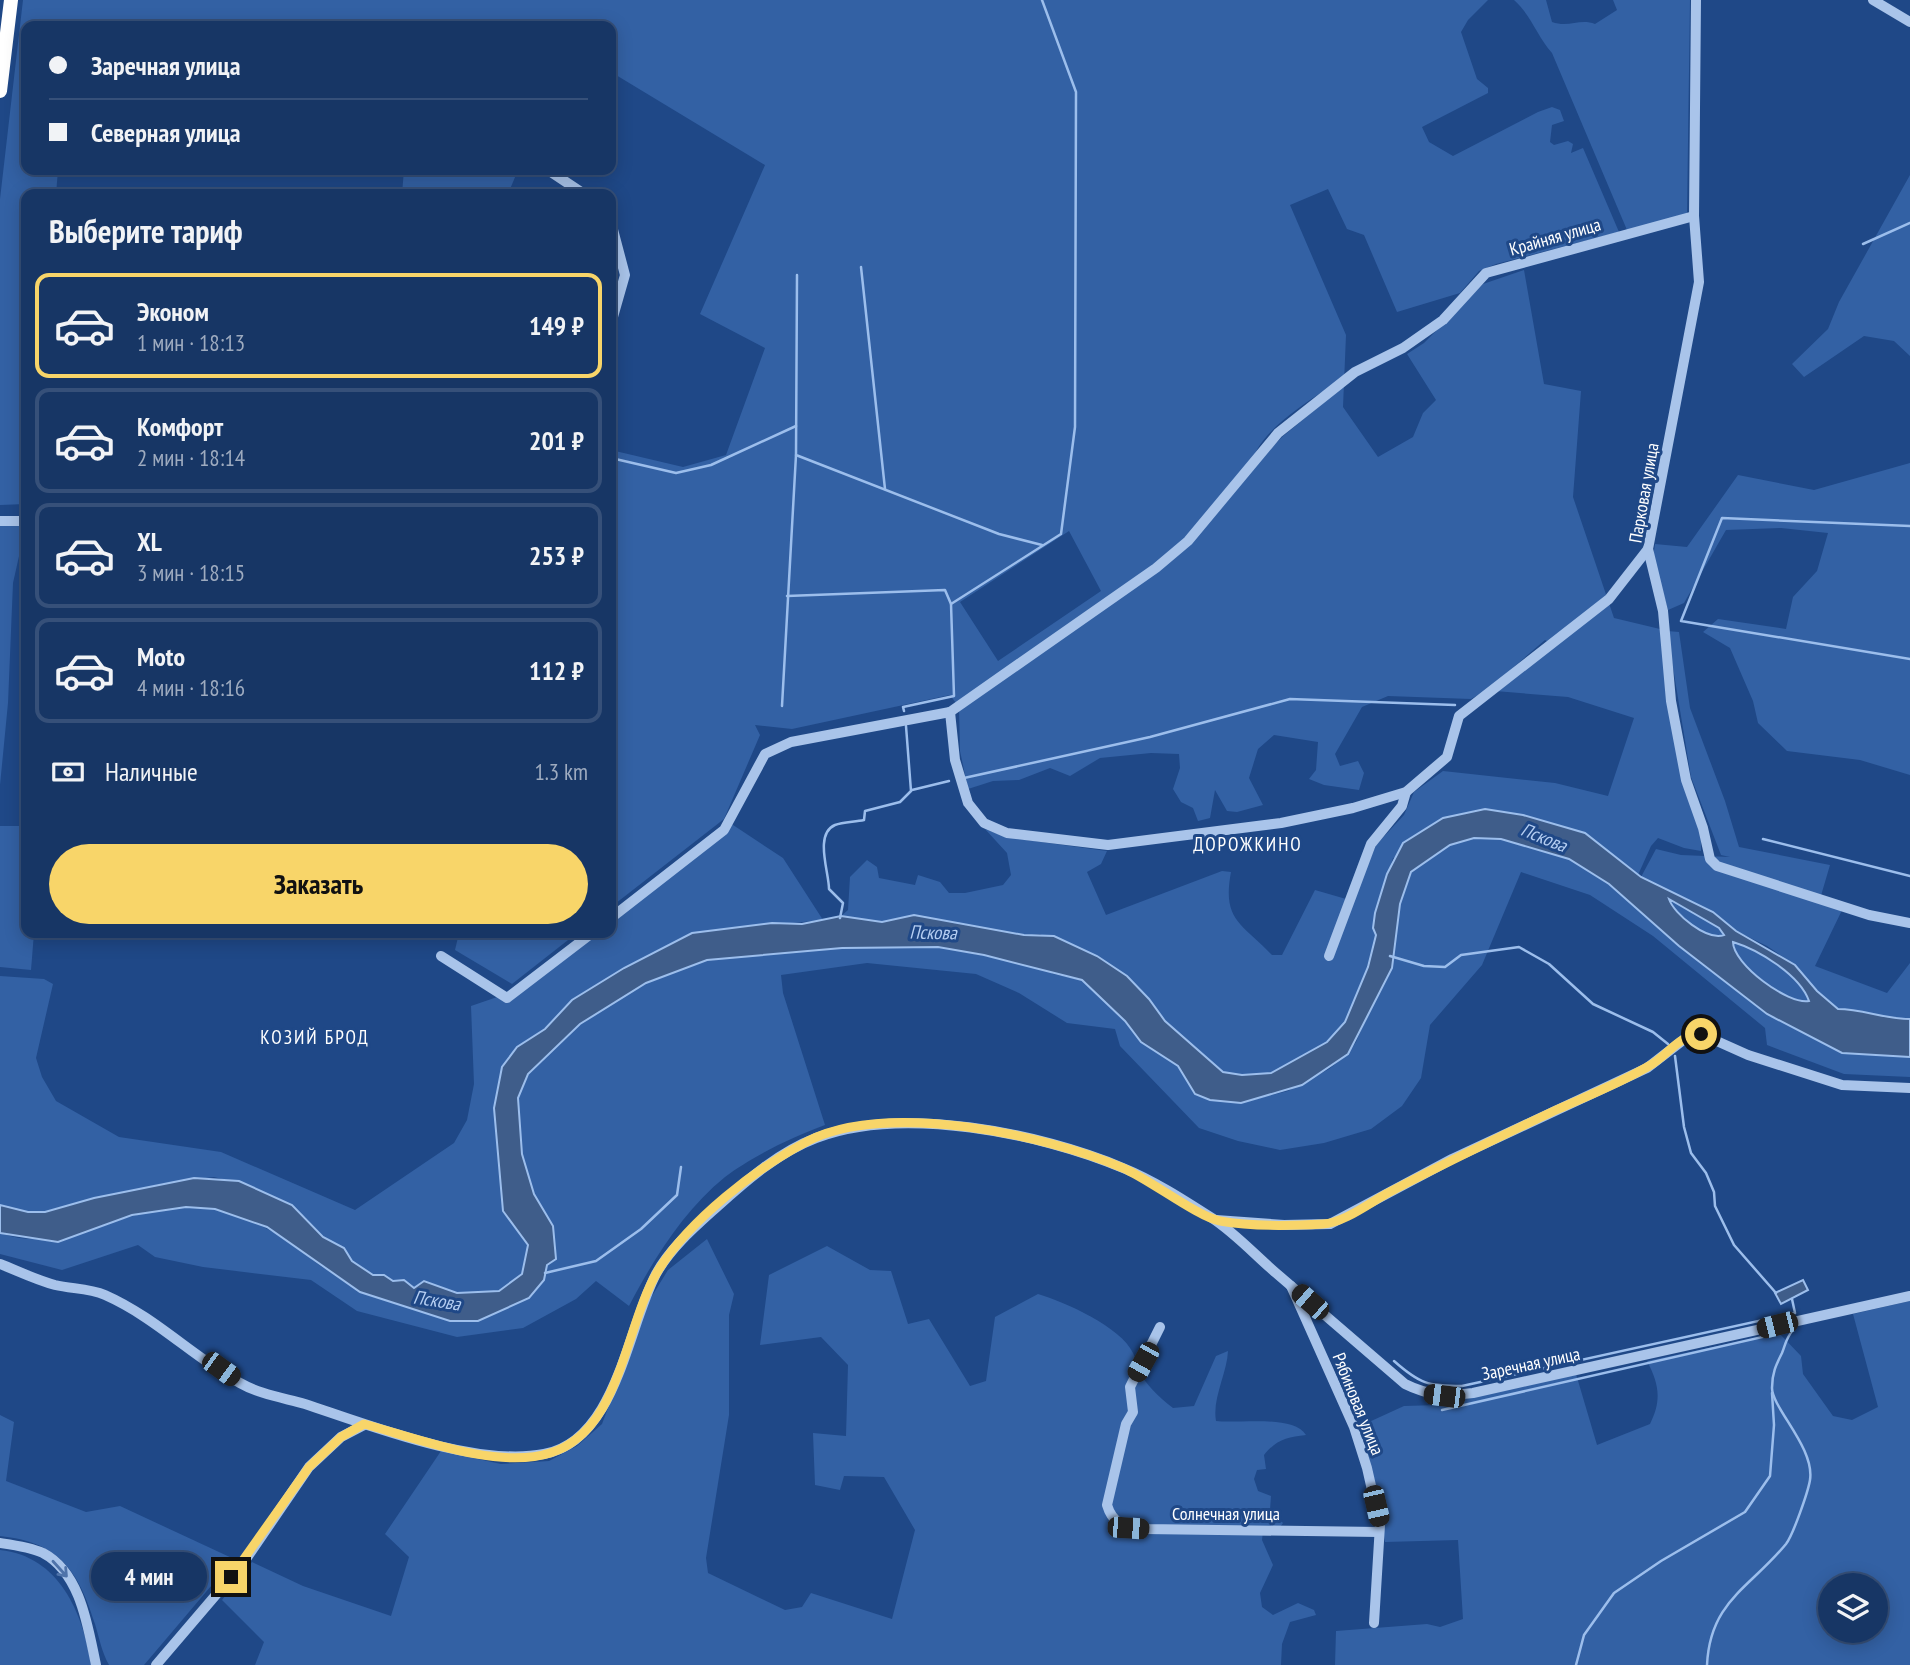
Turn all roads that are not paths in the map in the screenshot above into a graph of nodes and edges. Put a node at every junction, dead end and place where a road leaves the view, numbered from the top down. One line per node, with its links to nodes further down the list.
1 (11, 0): 5 (highway)
2 (1696, 0): 8 (street, Парковая улица)
3 (1873, 0): 4 (street)
4 (1910, 22)
5 (0, 91)
6 (556, 175): 7 (street)
7 (576, 189)
8 (1694, 216): 13 (street, Парковая улица); 14 (street, Крайняя улица)
9 (616, 241): 10 (street)
10 (616, 306)
11 (0, 521): 12 (street)
12 (21, 521)
13 (1648, 549): 15 (street); 17 (street, Парковая улица)
14 (950, 712): 15 (street); 16 (street)
15 (1406, 792): 20 (street)
16 (616, 914)
17 (1910, 923)
18 (586, 938): 19 (street)
19 (441, 956)
20 (1329, 956)
21 (1910, 1088): 22 (street, Заречная улица)
22 (1216, 1220): 24 (street, Заречная улица); 27 (street, Заречная улица)
23 (0, 1264): 27 (street, Заречная улица)
24 (1291, 1285): 25 (street, Заречная улица); 28 (street, Рябиновая улица)
25 (1910, 1296)
26 (1160, 1327): 28 (street, Солнечная улица)
27 (364, 1424): 32 (street)
28 (1379, 1532): 30 (street, Рябиновая улица)
29 (0, 1543): 31 (street, one-way to 31)
30 (1374, 1623)
31 (96, 1665)
32 (156, 1665)

